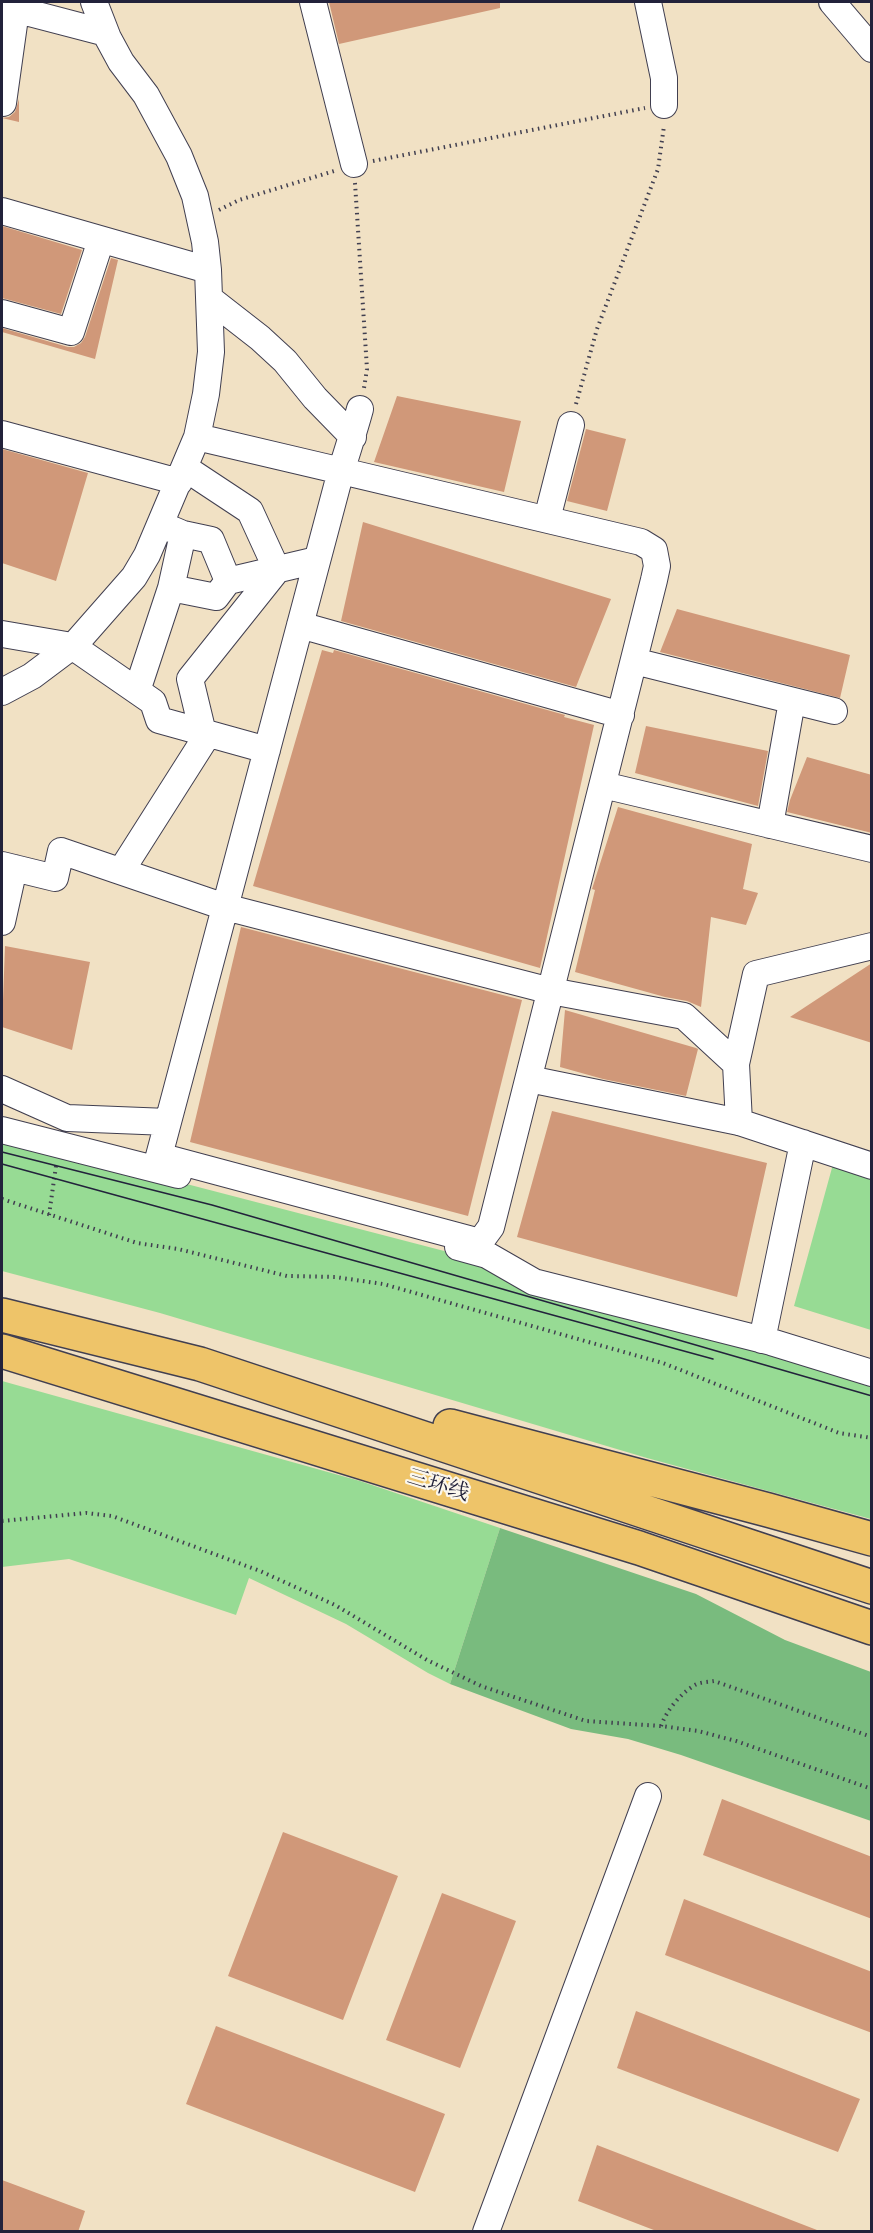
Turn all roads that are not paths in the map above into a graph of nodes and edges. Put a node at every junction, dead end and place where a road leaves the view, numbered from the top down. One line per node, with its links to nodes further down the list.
1 (94, 2): 6 (street)
2 (313, 2): 10 (street)
3 (648, 2): 9 (street)
4 (832, 2): 7 (street)
5 (10, 6): 6 (street); 8 (street)
6 (106, 33): 13 (street)
7 (872, 49)
8 (2, 103)
9 (664, 105)
10 (354, 165)
11 (2, 211): 12 (street)
12 (100, 240): 13 (street); 15 (street)
13 (208, 270): 14 (street)
14 (210, 299): 19 (street); 20 (street)
15 (2, 313)
16 (360, 409): 20 (street)
17 (571, 425): 23 (street)
18 (2, 434): 22 (street)
19 (197, 437): 21 (street); 22 (street)
20 (352, 437): 21 (street)
21 (341, 471): 23 (street); 25 (street)
22 (182, 475): 24 (street); 26 (street)
23 (547, 519): 32 (street)
24 (171, 529): 27 (street); 28 (street); 31 (street)
25 (317, 560): 26 (street); 29 (street)
26 (277, 570): 27 (street); 38 (street)
27 (228, 581): 28 (street)
28 (171, 588): 33 (street)
29 (300, 625): 37 (street); 39 (street)
30 (2, 634): 31 (street)
31 (72, 646): 33 (street); 34 (street)
32 (634, 661): 35 (street); 37 (street)
33 (137, 691): 38 (street)
34 (2, 692)
35 (792, 701): 36 (street); 41 (street)
36 (834, 711)
37 (621, 715): 40 (street)
38 (205, 733): 39 (street); 44 (street)
39 (267, 750): 45 (street)
40 (603, 785): 41 (street); 48 (street)
41 (770, 825): 42 (street)
42 (872, 849)
43 (8, 866): 44 (street); 46 (street)
44 (121, 871): 45 (street)
45 (225, 907): 48 (street); 53 (street)
46 (2, 922)
47 (872, 946): 49 (street)
48 (551, 991): 49 (street); 50 (street)
49 (736, 1064): 54 (street)
50 (529, 1079): 53 (street); 54 (street)
51 (2, 1089): 52 (street)
52 (67, 1118): 53 (street); 57 (street)
53 (168, 1122)
54 (739, 1122): 56 (street)
55 (2, 1130): 57 (street)
56 (803, 1143): 58 (street); 60 (street)
57 (61, 1145): 60 (street)
58 (872, 1166)
59 (2, 1315): 62 (highway, 三环线)
60 (762, 1340): 63 (street)
61 (2, 1351): 65 (highway, 三环线)
62 (200, 1364): 64 (highway); 66 (highway, 三环线)
63 (872, 1373)
64 (872, 1539)
65 (671, 1559): 67 (highway, 三环线); 68 (highway)
66 (872, 1587)
67 (872, 1628)
68 (872, 1646)
69 (648, 1796): 70 (street)
70 (486, 2232)

